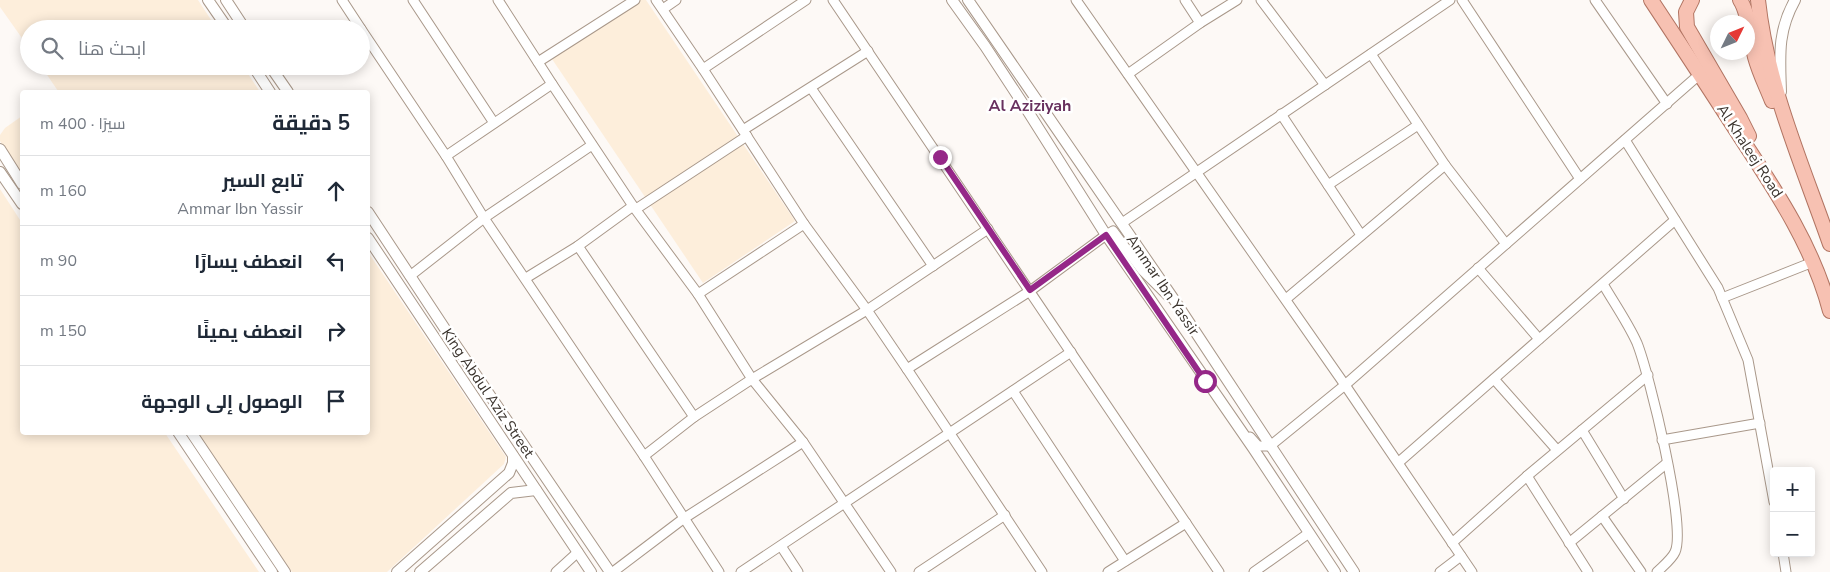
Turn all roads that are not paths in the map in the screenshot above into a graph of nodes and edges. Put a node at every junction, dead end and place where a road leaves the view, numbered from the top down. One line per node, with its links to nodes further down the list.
1 (208, 0): 26 (street)
2 (226, 0): 27 (street)
3 (342, 0): 28 (street)
4 (413, 0): 47 (street)
5 (635, 0): 33 (street)
6 (656, 0): 25 (street)
7 (676, 0): 25 (street)
8 (806, 0): 34 (street)
9 (832, 0): 31 (street)
10 (952, 0): 71 (street, Ammar Ibn Yassir)
11 (968, 0): 68 (street, Ammar Ibn Yassir)
12 (1076, 0): 35 (street)
13 (1185, 0): 29 (street)
14 (1236, 0): 29 (street)
15 (1261, 0): 40 (street)
16 (1450, 0): 32 (street)
17 (1462, 0): 58 (street)
18 (1595, 0): 44 (street)
19 (1651, 0): 36 (main road, Al Khaleej Road)
20 (1692, 0): 61 (main road)
21 (1740, 0): 54 (main road)
22 (1758, 0): 45 (main road)
23 (1795, 0): 45 (street)
24 (501, 1): 33 (street)
25 (663, 9): 34 (street)
26 (222, 20)
27 (239, 20)
28 (355, 20)
29 (1200, 23): 35 (street)
30 (370, 42): 53 (street)
31 (868, 51): 41 (street); 70 (street)
32 (1371, 54): 40 (street); 48 (street)
33 (538, 62): 39 (street)
34 (703, 69): 49 (street)
35 (1128, 74): 57 (street)
36 (1700, 74): 44 (street); 61 (main road, Al Khaleej Road)
37 (259, 75): 42 (street)
38 (276, 75): 43 (street)
39 (552, 84): 47 (street); 51 (street)
40 (1324, 85): 46 (street)
41 (811, 88): 49 (street); 78 (street)
42 (269, 90)
43 (287, 90)
44 (1666, 104): 50 (street)
45 (1782, 110): 54 (main road)
46 (1281, 114): 57 (street); 60 (street)
47 (494, 123): 53 (street)
48 (1418, 125): 55 (street); 60 (street)
49 (745, 133): 63 (street); 69 (street)
50 (1625, 140): 58 (street); 67 (street)
51 (592, 145): 63 (street); 65 (street)
52 (0, 149): 59 (street)
53 (446, 156): 65 (street)
54 (1801, 163): 66 (main road)
55 (1445, 165): 72 (street); 74 (street)
56 (0, 172): 62 (street)
57 (1197, 172): 68 (street); 86 (street)
58 (1580, 179): 74 (street)
59 (20, 181)
60 (1328, 185): 72 (street)
61 (1774, 188): 77 (main road, Al Khaleej Road)
62 (20, 201)
63 (635, 208): 76 (street); 84 (street)
64 (370, 215): 80 (street, King Abdul Aziz Street)
65 (484, 218): 80 (street); 81 (street)
66 (1825, 219): 75 (main road)
67 (1675, 220): 82 (street); 85 (street)
68 (1122, 223): 87 (street, Ammar Ibn Yassir)
69 (804, 224): 84 (street); 88 (street)
70 (988, 228): 78 (street); 83 (street)
71 (1106, 235): 83 (street); 87 (street); 98 (street, Ammar Ibn Yassir)
72 (1361, 235): 86 (street)
73 (370, 241): 109 (street, King Abdul Aziz Street)
74 (1506, 244): 79 (street)
75 (1830, 244)
76 (578, 246): 81 (street); 99 (street)
77 (1812, 262): 85 (street); 89 (main road, Al Khaleej Road)
78 (933, 266): 88 (street)
79 (1478, 268): 90 (street); 96 (street)
80 (410, 276): 138 (street, King Abdul Aziz Street)
81 (526, 278): 110 (street)
82 (1603, 284): 90 (street); 93 (street)
83 (1030, 290): 91 (street); 92 (street)
84 (698, 294): 94 (street)
85 (1722, 298): 100 (street)
86 (1286, 299): 96 (street)
87 (1180, 308): 107 (street, Ammar Ibn Yassir)
88 (867, 310): 92 (street); 94 (street)
89 (1830, 311)
90 (1539, 340): 95 (street)
91 (1071, 352): 97 (street); 123 (street)
92 (908, 369): 102 (street)
93 (1648, 375): 101 (street); 105 (street)
94 (752, 379): 99 (street); 106 (street)
95 (1494, 379): 108 (street); 111 (street)
96 (1345, 385): 107 (street); 111 (street)
97 (1013, 391): 102 (street); 131 (street)
98 (1220, 402): 107 (street); 124 (street, Ammar Ibn Yassir)
99 (694, 417): 110 (street)
100 (1760, 424): 105 (street); 115 (street)
101 (1582, 430): 108 (street); 118 (street)
102 (950, 433): 119 (street); 120 (street)
103 (180, 435): 132 (street)
104 (193, 435): 133 (street)
105 (1662, 440): 112 (street)
106 (803, 442): 119 (street); 122 (street)
107 (1270, 446): 149 (street, Ammar Ibn Yassir)
108 (1557, 450): 113 (street)
109 (513, 456): 114 (street); 116 (street, King Abdul Aziz Street)
110 (644, 456): 122 (street)
111 (1399, 462): 125 (street)
112 (1667, 463): 118 (street); 154 (street)
113 (1527, 476): 125 (street); 126 (street)
114 (501, 480): 117 (street); 134 (street)
115 (1770, 480)
116 (536, 490): 117 (street); 128 (street, King Abdul Aziz Street)
117 (511, 493): 135 (street)
118 (1624, 499): 121 (street)
119 (844, 504): 127 (street); 142 (street)
120 (1005, 516): 143 (street); 144 (street)
121 (1602, 516): 126 (street); 153 (street)
122 (683, 519): 138 (street); 139 (street)
123 (1186, 523): 131 (street); 146 (street)
124 (1309, 533): 147 (street); 148 (street, Ammar Ibn Yassir)
125 (1452, 543): 129 (street)
126 (1569, 543): 152 (street)
127 (781, 546): 140 (street); 141 (street)
128 (578, 552): 136 (street); 137 (street, King Abdul Aziz Street)
129 (1461, 556): 150 (street); 151 (street)
130 (1784, 557): 155 (street)
131 (1125, 561): 145 (street)
132 (272, 572)
133 (285, 572)
134 (397, 572)
135 (420, 572)
136 (556, 572)
137 (591, 572)
138 (612, 572)
139 (719, 572)
140 (742, 572)
141 (798, 572)
142 (891, 572)
143 (920, 572)
144 (1042, 572)
145 (1108, 572)
146 (1219, 572)
147 (1254, 572)
148 (1335, 572)
149 (1354, 572)
150 (1440, 572)
151 (1472, 572)
152 (1588, 572)
153 (1641, 572)
154 (1657, 572)
155 (1786, 572)

